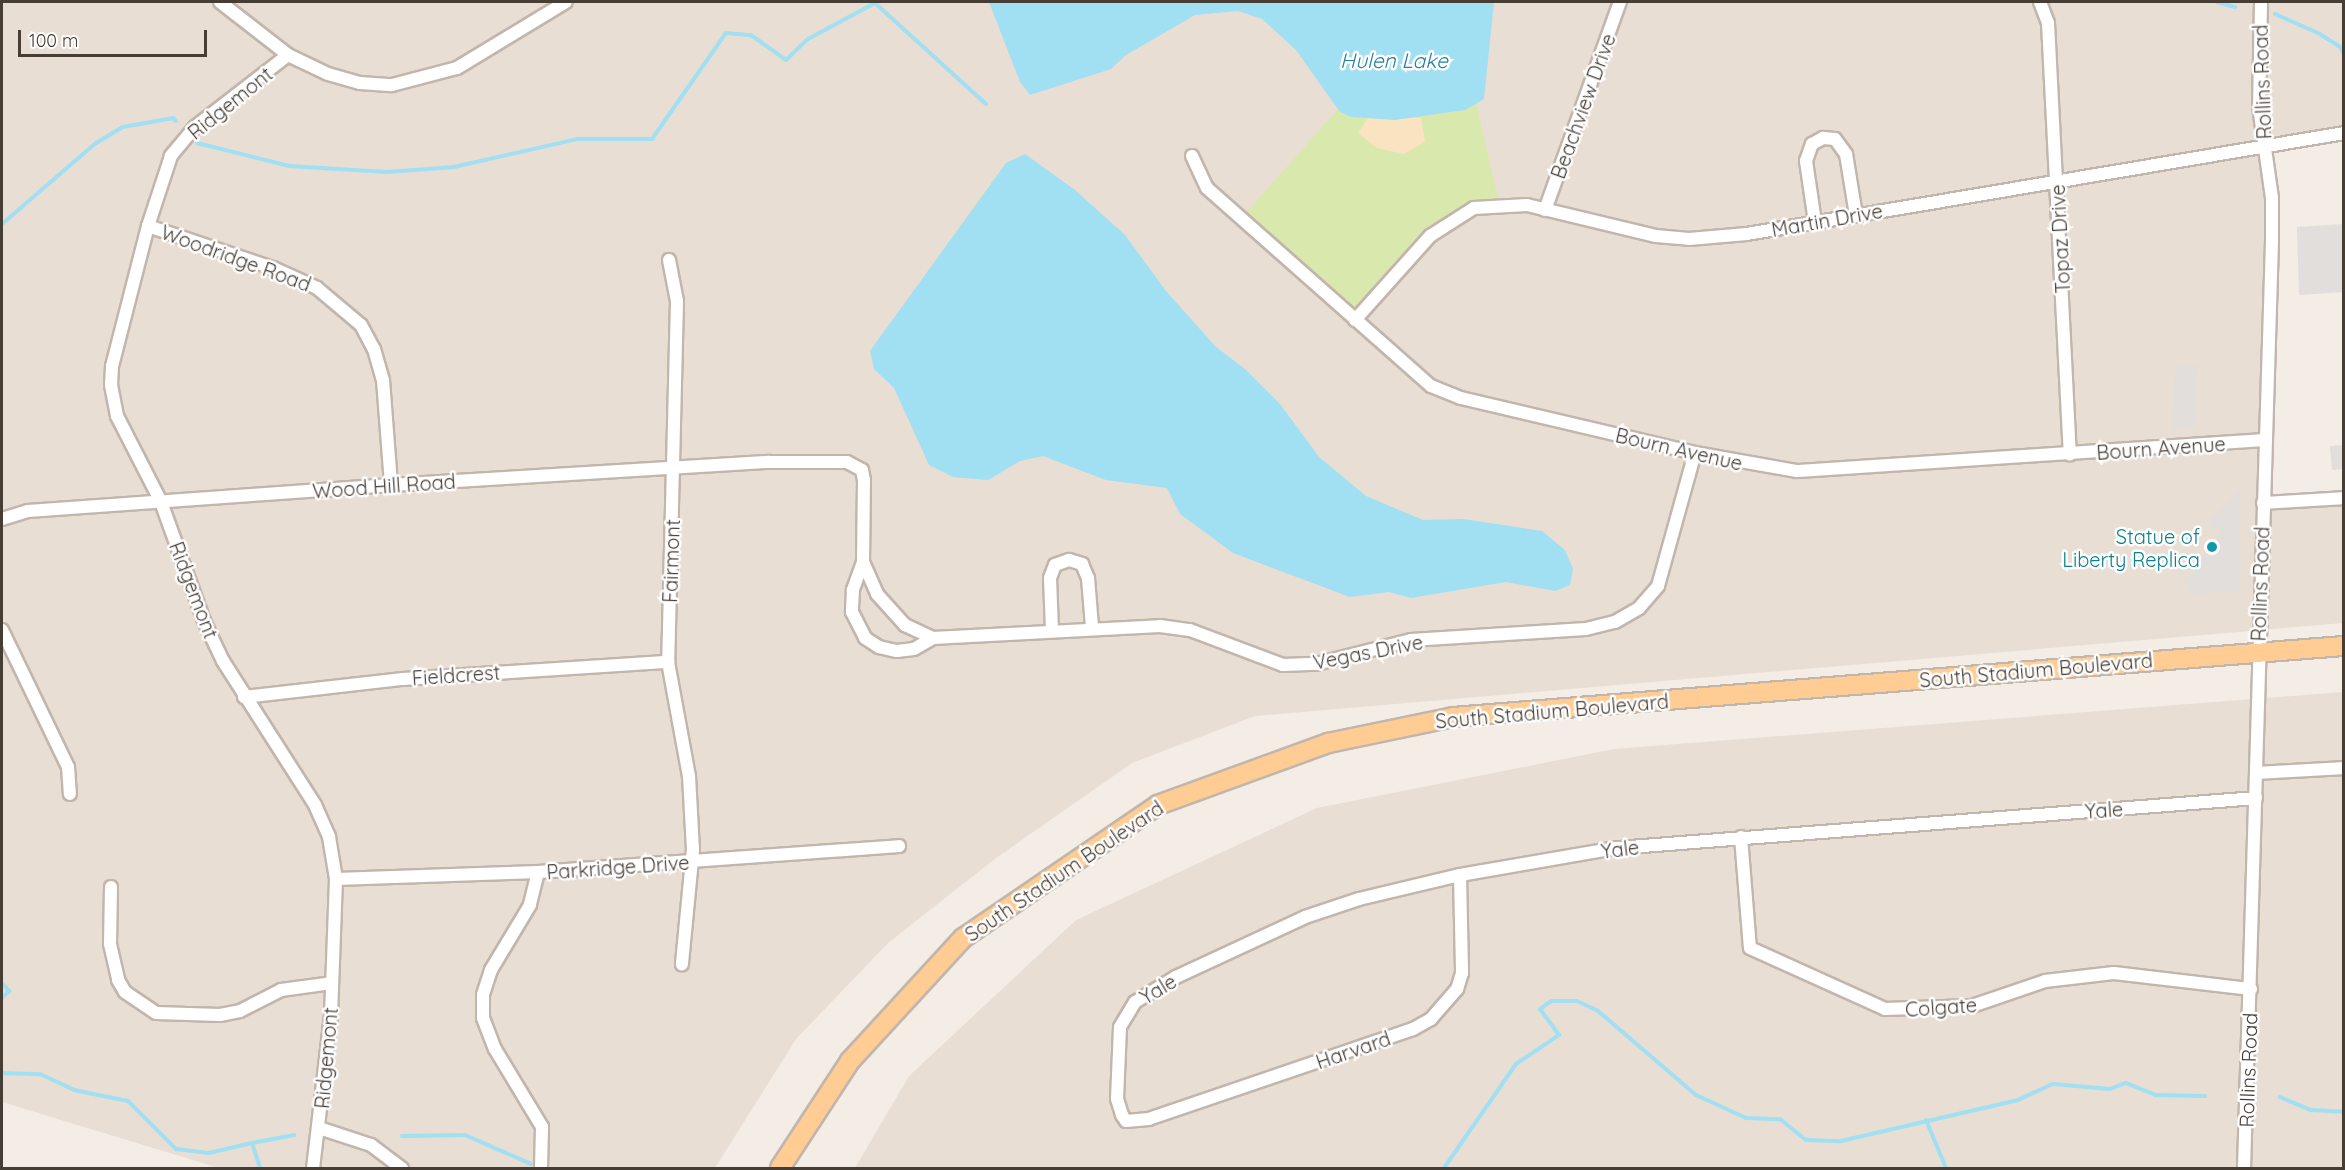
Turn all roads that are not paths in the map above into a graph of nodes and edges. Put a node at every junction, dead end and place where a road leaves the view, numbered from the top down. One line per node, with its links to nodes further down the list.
1 (220, 2): 6 (street)
2 (566, 2): 6 (street)
3 (1620, 2): 11 (street, Beachview Drive)
4 (2040, 2): 10 (street, Topaz Drive)
5 (2260, 2): 8 (street, Rollins Road)
6 (288, 55): 14 (street, Ridgemont)
7 (2343, 133): 8 (street, Martin Drive)
8 (2264, 146): 10 (street, Martin Drive); 17 (street, Rollins Road)
9 (1192, 156): 16 (street, Bourn Avenue)
10 (2057, 180): 12 (street, Martin Drive); 19 (street, Topaz Drive)
11 (1545, 210): 13 (street, Martin Drive); 16 (street, Martin Drive)
12 (1856, 215): 13 (street, Martin Drive); 13 (street)
13 (1815, 222)
14 (148, 226): 21 (street, Woodridge Road); 23 (street, Ridgemont)
15 (669, 260): 20 (street, Fairmont)
16 (1355, 320): 18 (street, Bourn Avenue)
17 (2266, 440): 19 (street, Bourn Avenue); 24 (street, Rollins Road)
18 (1695, 453): 19 (street, Bourn Avenue); 27 (street, Vegas Drive)
19 (2070, 454)
20 (674, 469): 21 (street, Wood Hill Road); 26 (street, Wood Hill Road); 33 (street, Fairmont)
21 (391, 485): 23 (street, Wood Hill Road)
22 (2343, 498): 24 (street)
23 (161, 502): 25 (street, Wood Hill Road); 34 (street, Ridgemont)
24 (2263, 504): 32 (street, Rollins Road)
25 (2, 519)
26 (863, 562): 30 (street); 30 (street)
27 (1092, 627): 29 (street, Vegas Drive); 29 (street)
28 (2, 630): 37 (street)
29 (1052, 630): 30 (street, Vegas Drive)
30 (933, 639)
31 (2343, 646): 32 (main road, South Stadium Boulevard)
32 (2258, 652): 36 (street, Rollins Road); 54 (main road, South Stadium Boulevard)
33 (668, 662): 34 (street, Fieldcrest); 41 (street, Fairmont)
34 (244, 697): 44 (street, Ridgemont)
35 (2343, 768): 36 (street)
36 (2257, 773): 38 (street, Rollins Road)
37 (70, 794)
38 (2256, 798): 39 (street, Yale); 48 (street, Rollins Road)
39 (1741, 837): 43 (street, Yale); 48 (street, Colgate)
40 (899, 846): 41 (street, Parkridge Drive)
41 (693, 862): 42 (street, Parkridge Drive); 46 (street, Fairmont)
42 (538, 872): 44 (street, Parkridge Drive); 53 (street)
43 (1460, 876): 49 (street, Yale); 49 (street, Harvard)
44 (336, 879): 47 (street, Ridgemont)
45 (111, 887): 47 (street)
46 (682, 964)
47 (332, 983): 50 (street, Ridgemont)
48 (2251, 989): 55 (street, Rollins Road)
49 (1126, 1121)
50 (319, 1128): 51 (street, Ridgemont); 52 (street)
51 (313, 1168)
52 (402, 1168)
53 (541, 1168)
54 (780, 1168)
55 (2244, 1168)

